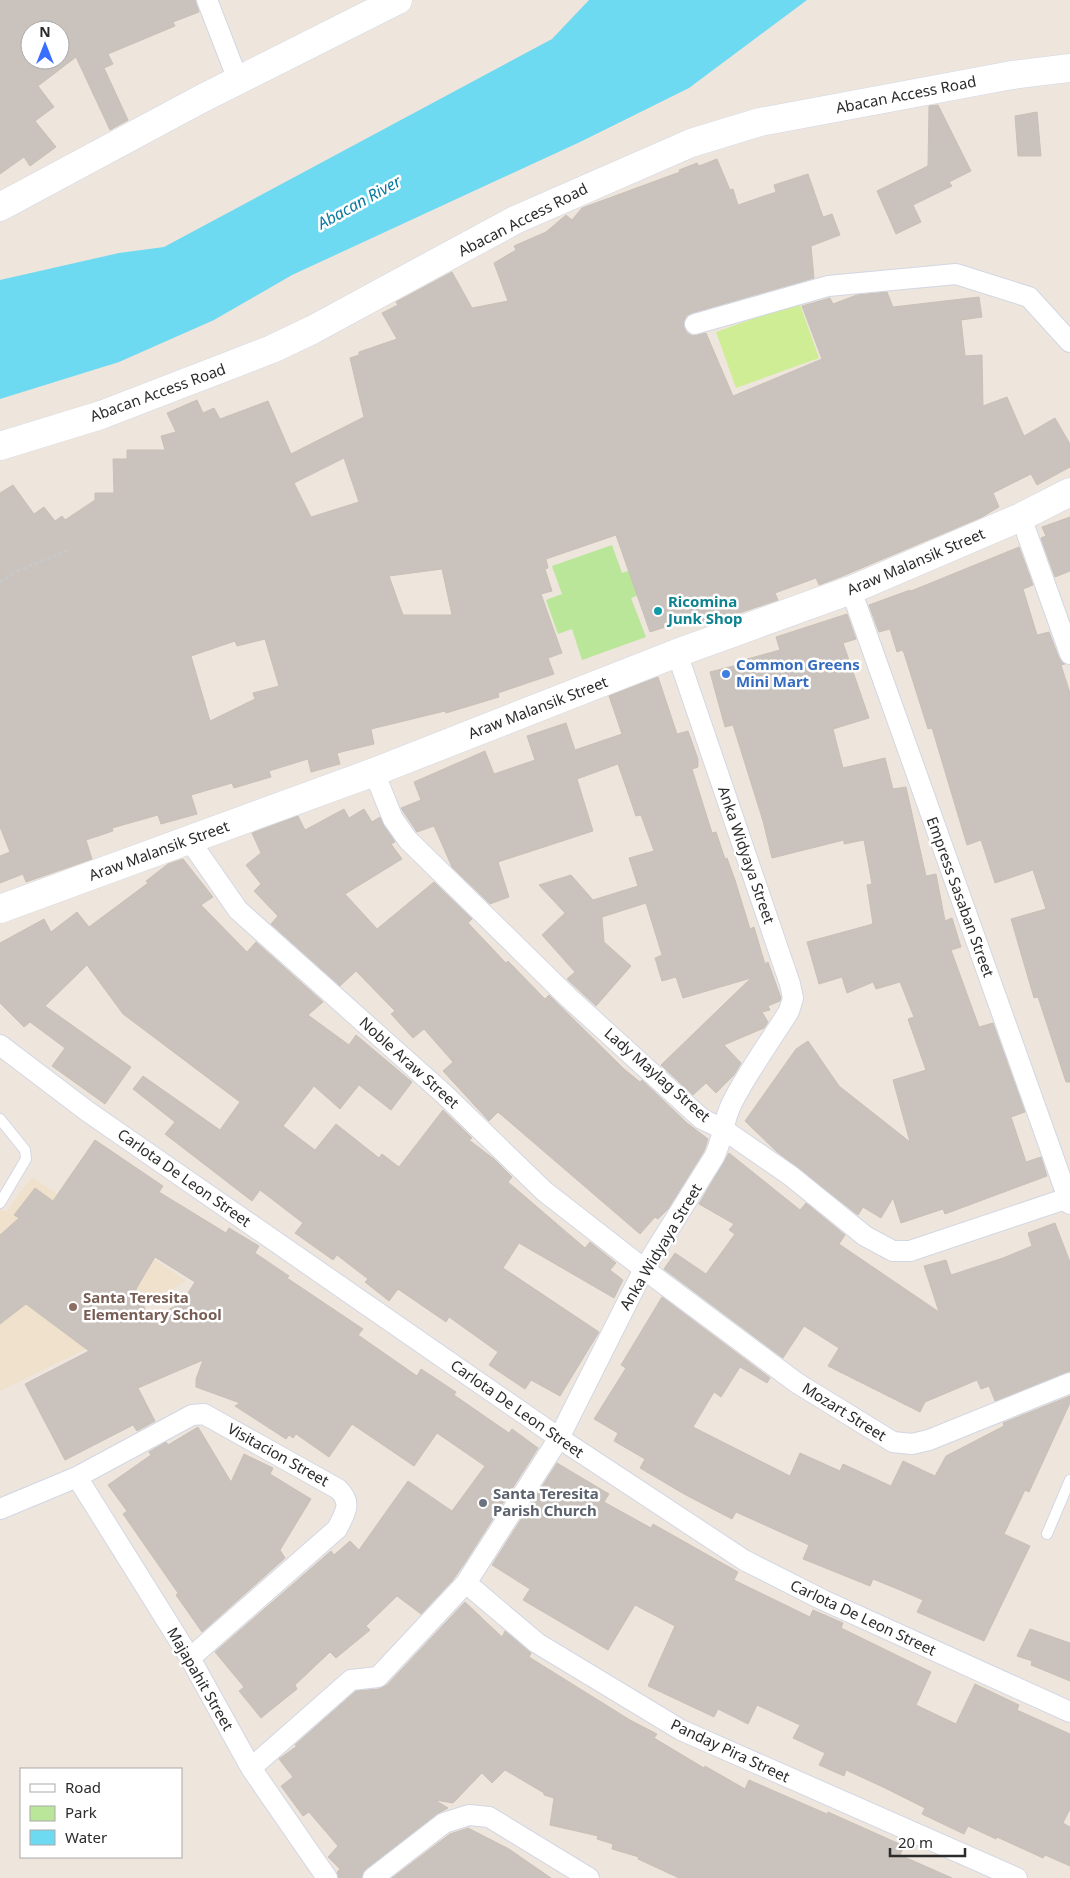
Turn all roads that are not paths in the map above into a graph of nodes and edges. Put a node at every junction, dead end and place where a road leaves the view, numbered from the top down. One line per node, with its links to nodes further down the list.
1 (207, 0): 4 (street)
2 (398, 0): 4 (street)
3 (1070, 68): 8 (street, Abacan Access Road)
4 (238, 80): 5 (street)
5 (0, 207)
6 (695, 324): 7 (street)
7 (1070, 342)
8 (0, 446)
9 (1070, 492): 10 (street, Araw Malansik Street)
10 (1021, 518): 11 (street, Araw Malansik Street); 13 (street)
11 (851, 590): 12 (street, Araw Malansik Street); 20 (street, Empress Sasaban Street)
12 (677, 653): 14 (street, Araw Malansik Street); 19 (street, Anka Widyaya Street)
13 (1070, 654)
14 (374, 772): 15 (street, Araw Malansik Street); 19 (street, Lady Maylag Street)
15 (190, 841): 16 (street, Araw Malansik Street); 22 (street, Noble Araw Street)
16 (0, 910)
17 (0, 1045): 24 (street, Carlota De Leon Street)
18 (0, 1119): 21 (lane)
19 (723, 1128): 20 (street, Lady Maylag Street); 22 (street, Anka Widyaya Street)
20 (1069, 1201)
21 (0, 1203)
22 (644, 1269): 23 (street, Mozart Street); 24 (street, Anka Widyaya Street)
23 (1070, 1383)
24 (559, 1438): 29 (street, Anka Widyaya Street); 31 (street, Carlota De Leon Street)
25 (77, 1477): 27 (street, Visitacion Street); 30 (street, Majapahit Street); 30 (street, Visitacion Street)
26 (1070, 1480): 28 (lane)
27 (0, 1509)
28 (1047, 1534)
29 (466, 1583): 32 (street, Anka Widyaya Street); 36 (street, Panday Pira Street)
30 (190, 1658): 32 (street, Majapahit Street)
31 (1070, 1712)
32 (251, 1768): 33 (street, Majapahit Street)
33 (327, 1878)
34 (373, 1878): 35 (street)
35 (589, 1878)
36 (1017, 1878)

